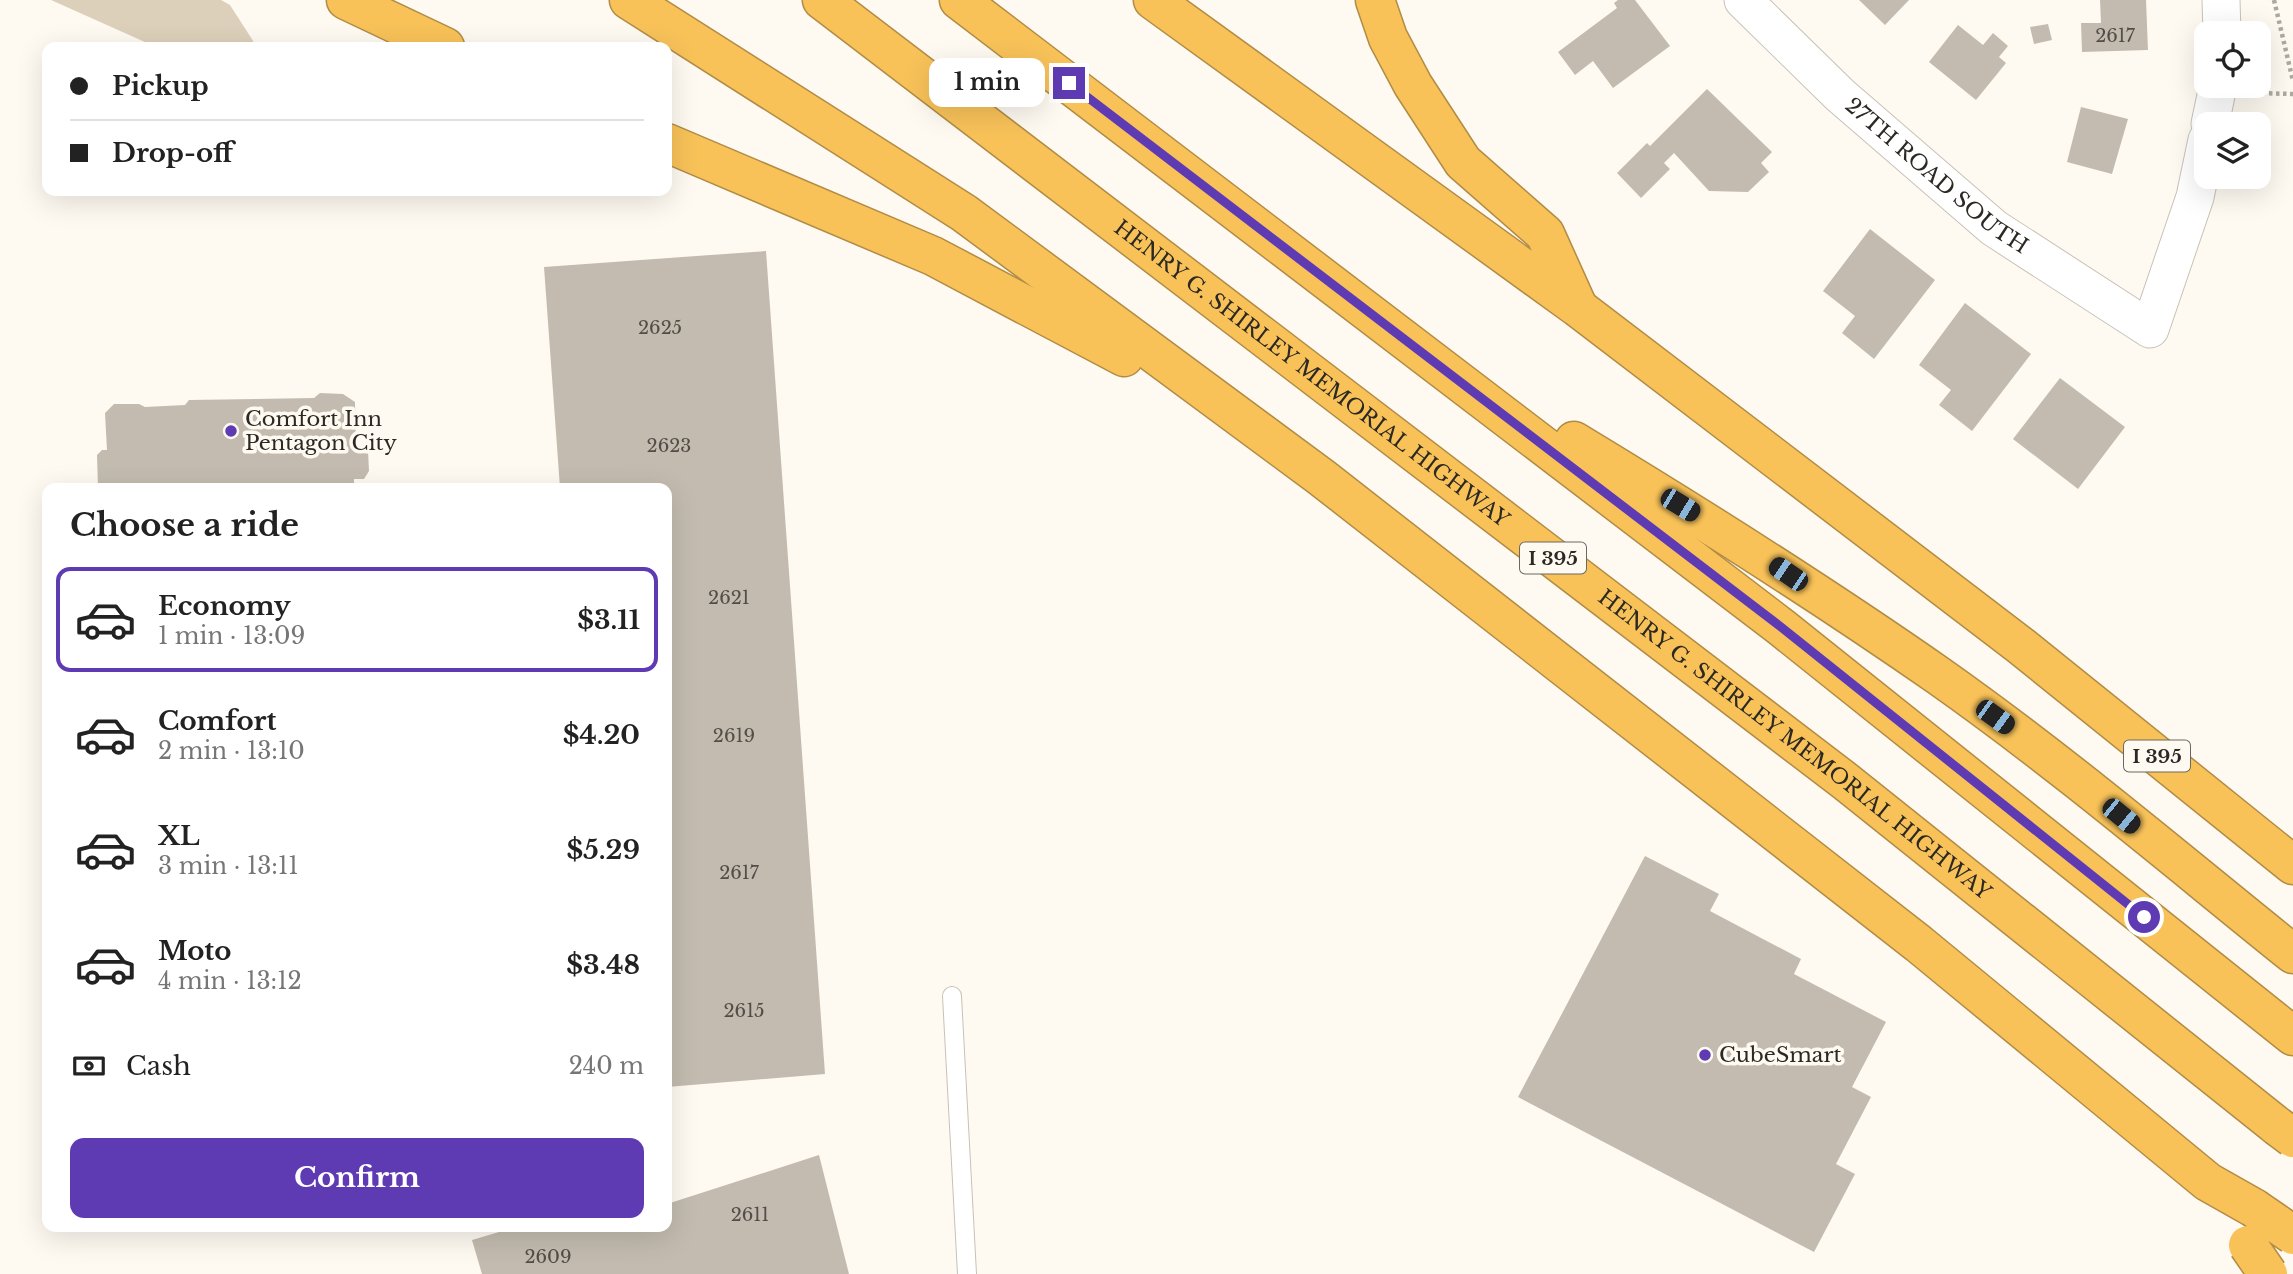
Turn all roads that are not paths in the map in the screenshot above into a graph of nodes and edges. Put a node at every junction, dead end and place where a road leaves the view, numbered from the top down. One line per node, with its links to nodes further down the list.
1 (346, 0): 10 (highway)
2 (629, 0): 15 (highway)
3 (822, 0): 22 (highway, HENRY G. SHIRLEY MEMORIAL HIGHWAY / I 395)
4 (959, 0): 14 (highway)
5 (1153, 0): 13 (highway, I 395)
6 (1375, 0): 13 (highway)
7 (1743, 0): 12 (street, 27TH ROAD SOUTH)
8 (2221, 0): 9 (street)
9 (2222, 21)
10 (434, 42)
11 (672, 145): 15 (highway)
12 (2197, 189)
13 (1577, 307): 16 (highway, I 395)
14 (1400, 334): 19 (highway); 21 (highway)
15 (1321, 477): 23 (highway)
16 (2021, 646): 17 (highway); 18 (highway, I 395)
17 (2293, 833)
18 (2293, 865)
19 (2293, 954)
20 (952, 996): 26 (lane)
21 (2293, 1036)
22 (2285, 1132)
23 (2208, 1182): 24 (highway, bridge); 25 (highway)
24 (2293, 1235)
25 (2258, 1260)
26 (967, 1274)

